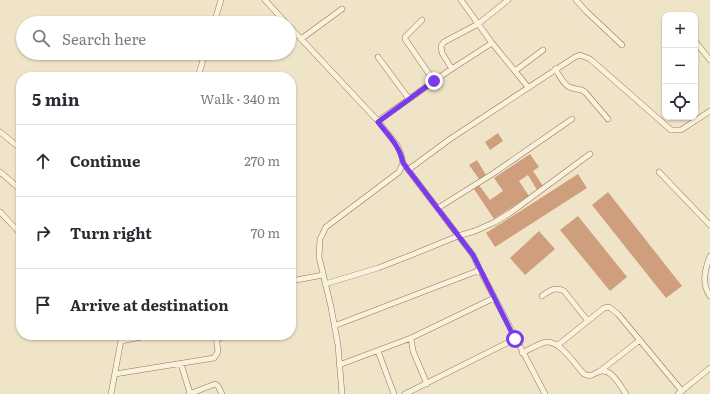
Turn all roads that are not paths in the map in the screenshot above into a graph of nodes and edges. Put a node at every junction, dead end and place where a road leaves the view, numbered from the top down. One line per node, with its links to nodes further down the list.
1 (221, 0): 7 (street)
2 (265, 0): 8 (street)
3 (461, 0): 10 (street)
4 (508, 0): 10 (street)
5 (576, 0): 14 (street)
6 (342, 9): 12 (street)
7 (216, 16)
8 (280, 16)
9 (422, 20): 24 (street)
10 (478, 24): 13 (street); 20 (street)
11 (296, 34): 12 (street)
12 (301, 39): 30 (street)
13 (492, 43): 20 (street); 22 (street)
14 (622, 44)
15 (698, 45): 19 (street)
16 (543, 50): 22 (street)
17 (378, 57): 26 (street)
18 (203, 60): 23 (street)
19 (710, 60)
20 (452, 68): 24 (street)
21 (555, 69): 25 (street); 27 (street); 29 (street)
22 (515, 71): 25 (street)
23 (199, 72)
24 (434, 81): 26 (street)
25 (528, 87): 35 (street)
26 (409, 99): 30 (street)
27 (710, 111)
28 (572, 119): 39 (street)
29 (608, 119)
30 (378, 122): 34 (street)
31 (0, 132): 32 (street)
32 (16, 145)
33 (590, 154): 43 (street)
34 (403, 163): 35 (street); 47 (street)
35 (408, 170): 39 (street)
36 (0, 172): 38 (street)
37 (659, 172): 41 (street)
38 (16, 186)
39 (438, 208): 43 (street)
40 (0, 212): 42 (street)
41 (710, 225)
42 (16, 229)
43 (458, 236): 45 (street); 49 (street)
44 (710, 256): 46 (street)
45 (480, 270): 52 (street); 54 (street)
46 (708, 270): 51 (street)
47 (323, 275): 48 (street); 49 (street)
48 (296, 279)
49 (325, 284): 54 (street)
50 (542, 296): 53 (street)
51 (710, 296)
52 (494, 298): 55 (street); 56 (street)
53 (588, 321): 59 (street); 61 (street)
54 (334, 326): 65 (street)
55 (411, 338): 62 (street); 69 (street)
56 (515, 339): 63 (street); 69 (street)
57 (126, 340): 60 (street)
58 (216, 340): 64 (street)
59 (640, 340): 67 (street); 70 (street)
60 (121, 341): 68 (street)
61 (558, 345): 63 (street); 67 (street)
62 (378, 351): 65 (street); 75 (street)
63 (522, 352): 77 (street)
64 (181, 364): 68 (street); 72 (street)
65 (339, 365): 74 (street)
66 (710, 368): 70 (street)
67 (600, 371): 78 (street)
68 (115, 374): 71 (street)
69 (427, 384): 76 (street)
70 (680, 392)
71 (111, 394)
72 (190, 394): 73 (street)
73 (222, 394)
74 (342, 394)
75 (394, 394)
76 (406, 394)
77 (545, 394)
78 (626, 394)

